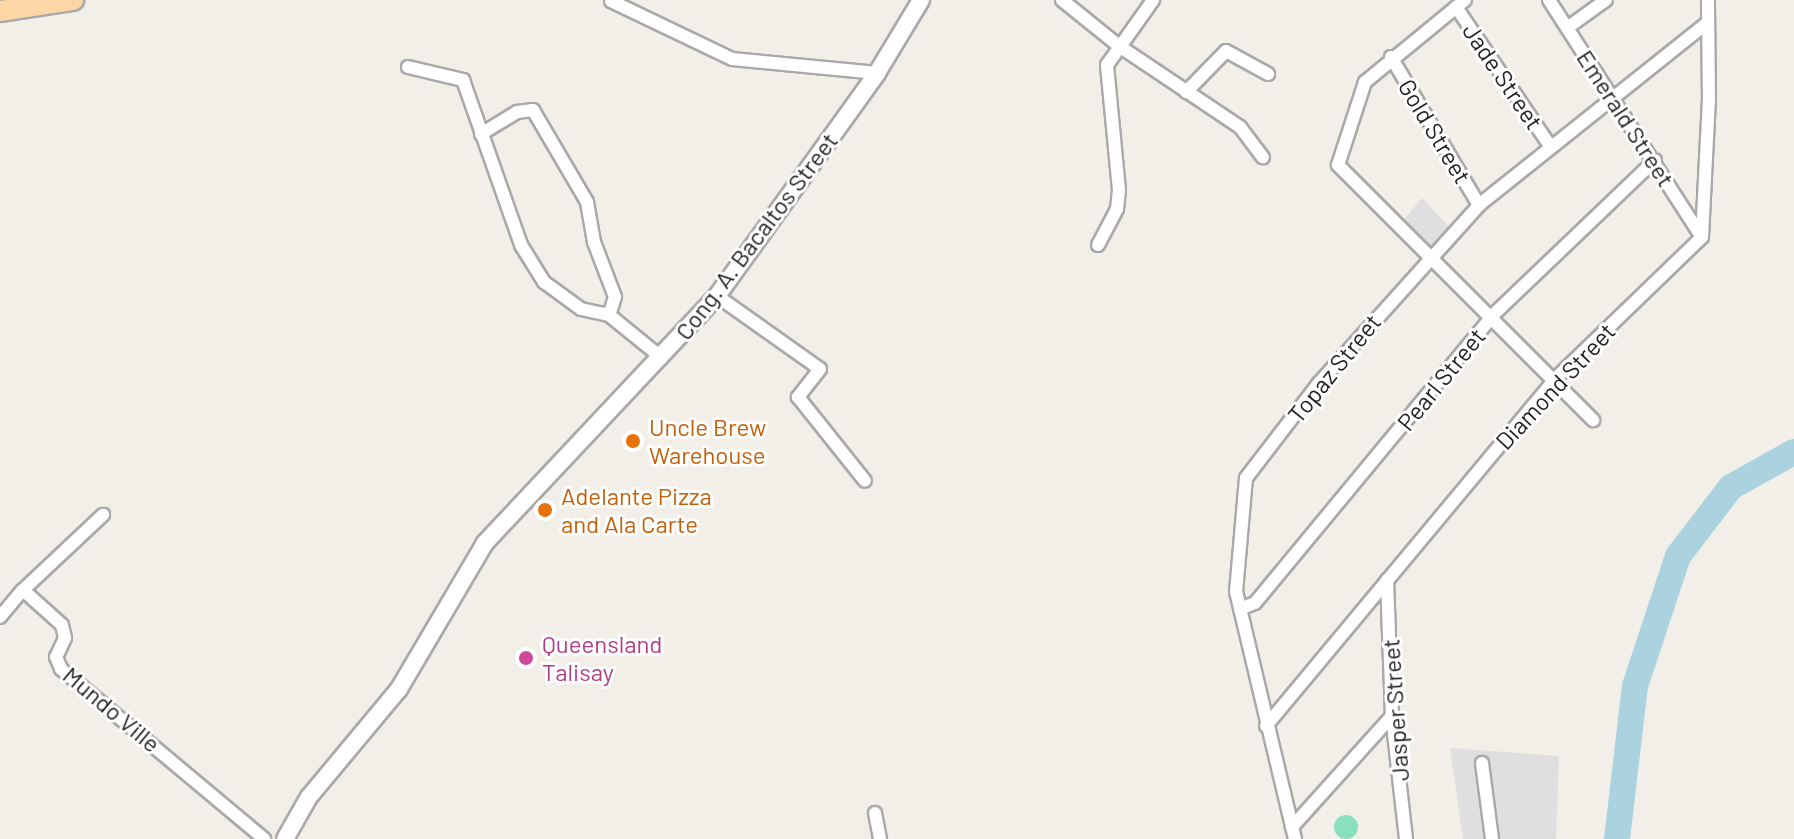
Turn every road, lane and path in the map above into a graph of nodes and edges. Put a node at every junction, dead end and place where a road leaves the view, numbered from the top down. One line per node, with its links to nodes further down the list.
1 (73, 0): 10 (main road)
2 (921, 0): 16 (street, Cong. A. Bacaltos Street)
3 (1062, 0): 13 (street)
4 (1153, 0): 13 (street)
5 (1549, 0): 12 (street, Emerald Street)
6 (1606, 0): 12 (street)
7 (1708, 0): 11 (street)
8 (611, 1): 16 (street)
9 (1461, 3): 14 (street); 21 (street, Jade Street)
10 (0, 11)
11 (1707, 23): 19 (street, Topaz Street); 25 (street)
12 (1567, 28): 19 (street, Emerald Street)
13 (1119, 46): 18 (street); 26 (street)
14 (1391, 57): 24 (street, Gold Street); 27 (street)
15 (408, 67): 20 (street)
16 (877, 73): 28 (street, Cong. A. Bacaltos Street)
17 (1268, 74): 18 (street)
18 (1186, 92): 22 (street)
19 (1614, 97): 21 (street, Topaz Street); 23 (street, Emerald Street)
20 (481, 134): 29 (street); 29 (street)
21 (1550, 146): 24 (street, Topaz Street)
22 (1263, 157)
23 (1655, 160): 25 (street, Emerald Street); 30 (street, Pearl Street)
24 (1479, 205): 27 (street, Topaz Street)
25 (1702, 237): 32 (street, Diamond Street)
26 (1098, 245)
27 (1430, 254): 30 (street); 38 (street, Topaz Street)
28 (717, 296): 31 (street, Cong. A. Bacaltos Street); 34 (street)
29 (609, 315): 31 (street)
30 (1493, 315): 32 (street); 38 (street, Pearl Street)
31 (662, 358): 46 (street, Cong. A. Bacaltos Street)
32 (1556, 378): 33 (street); 36 (street, Diamond Street)
33 (1593, 420)
34 (865, 481)
35 (103, 515): 37 (street)
36 (1387, 580): 40 (street, Jasper Street); 41 (street, Diamond Street)
37 (23, 590): 39 (street); 45 (street, Mundo Ville)
38 (1240, 609): 41 (street, Topaz Street)
39 (0, 617)
40 (1392, 716): 44 (street); 48 (street, Jasper Street)
41 (1266, 726): 44 (street, Topaz Street)
42 (1482, 763): 49 (street)
43 (875, 813): 47 (street)
44 (1294, 833)
45 (264, 839)
46 (285, 839)
47 (880, 839)
48 (1406, 839)
49 (1492, 839)

